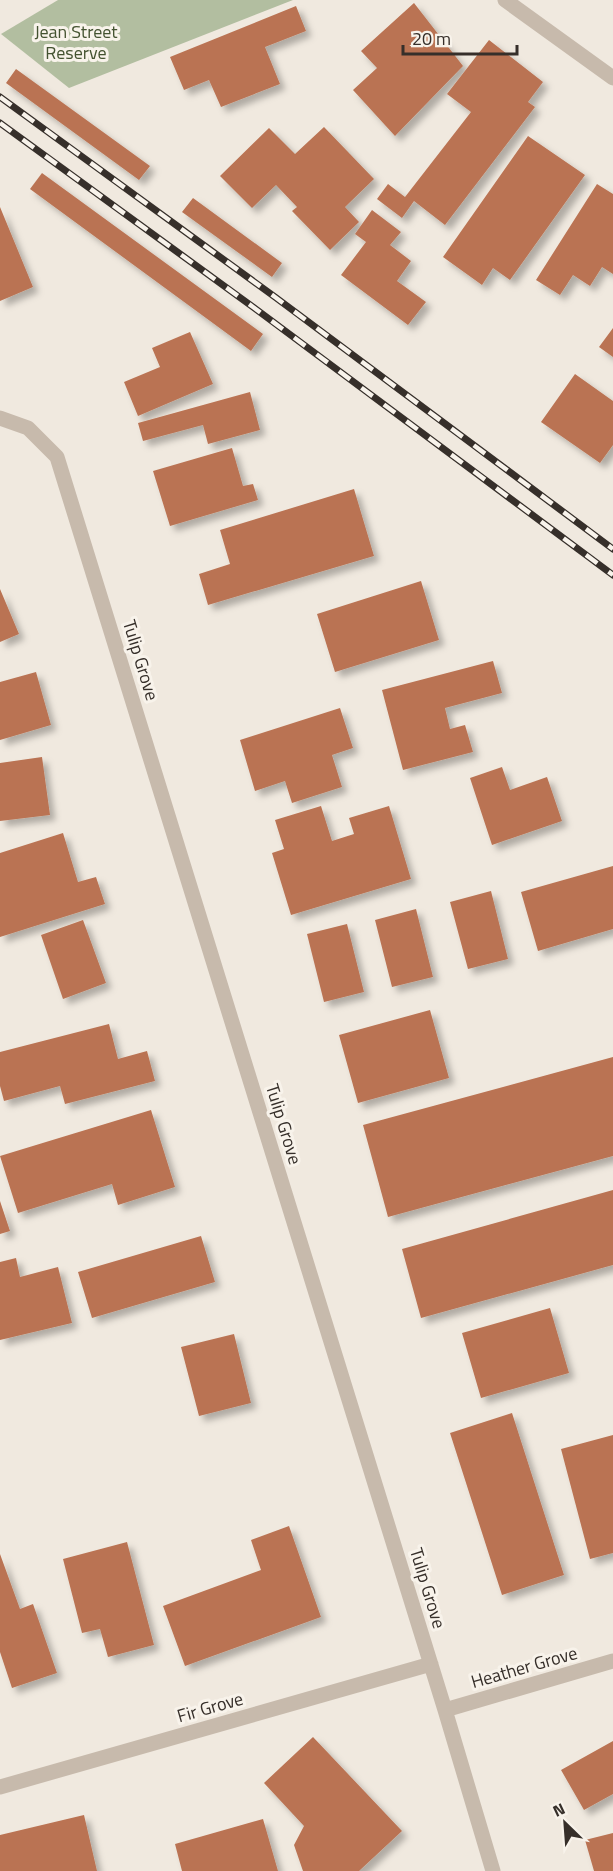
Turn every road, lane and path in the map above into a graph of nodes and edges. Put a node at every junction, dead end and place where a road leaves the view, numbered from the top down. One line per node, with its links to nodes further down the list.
1 (506, 0): 2 (street)
2 (613, 78)
3 (0, 418): 5 (street, Tulip Grove)
4 (613, 1660): 6 (street, Heather Grove)
5 (431, 1664): 6 (street, Tulip Grove); 7 (street, Fir Grove)
6 (445, 1710): 8 (street, Tulip Grove)
7 (0, 1787)
8 (493, 1871)

